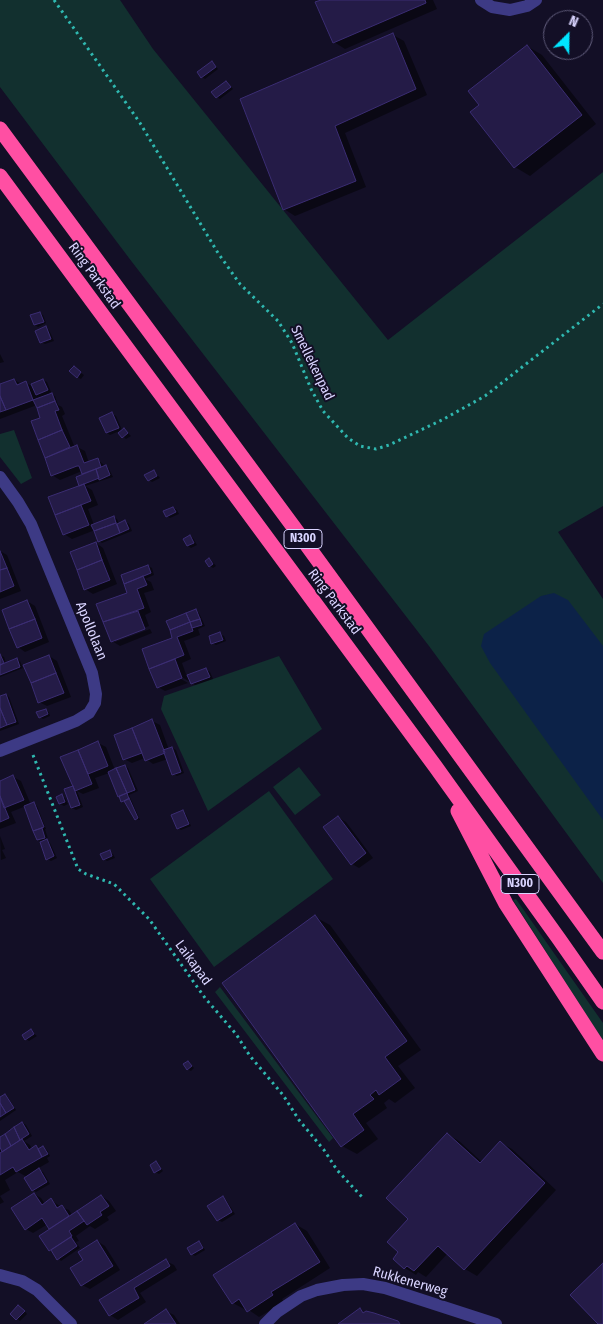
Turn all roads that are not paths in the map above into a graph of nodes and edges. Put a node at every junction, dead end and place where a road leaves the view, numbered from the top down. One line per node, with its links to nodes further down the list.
1 (481, 0): 2 (street)
2 (536, 0)
3 (0, 129): 8 (highway, Ring Parkstad / N300)
4 (0, 176): 7 (highway, Ring Parkstad / N300)
5 (0, 477): 6 (street, Apollolaan)
6 (0, 750)
7 (435, 766): 9 (highway, Ring Parkstad / N300); 10 (highway, N300)
8 (603, 952)
9 (603, 1002)
10 (603, 1054)
11 (0, 1275): 12 (street)
12 (71, 1324)
13 (265, 1324): 14 (street, Rukkenerweg)
14 (496, 1324)

